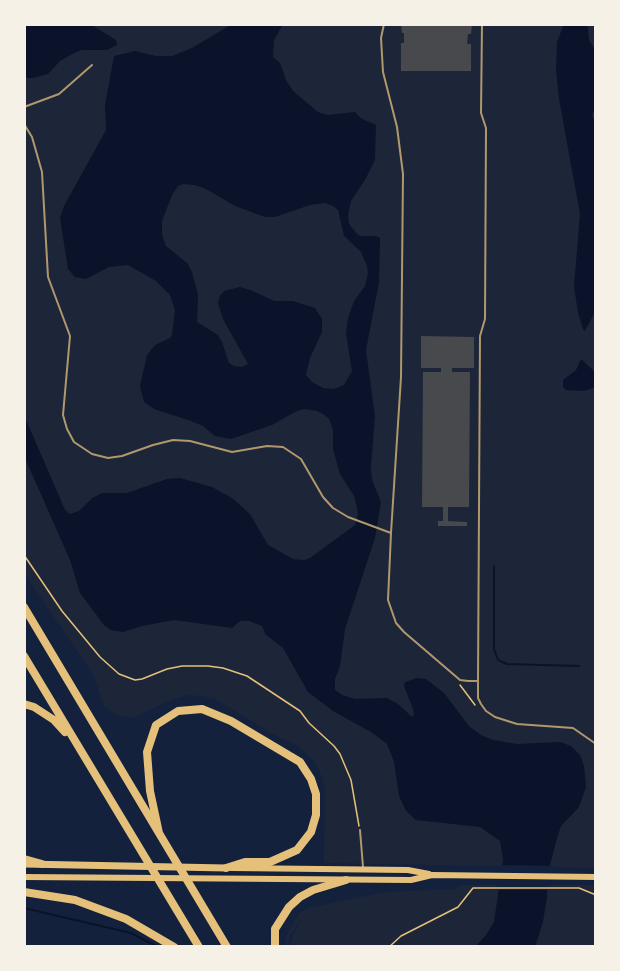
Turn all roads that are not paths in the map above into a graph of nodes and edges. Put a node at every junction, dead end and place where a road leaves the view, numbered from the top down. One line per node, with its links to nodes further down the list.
1 (384, 24): 6 (lane)
2 (482, 24): 9 (lane)
3 (92, 65): 4 (lane)
4 (24, 107)
5 (24, 124): 6 (lane)
6 (391, 533): 9 (lane)
7 (24, 607): 14 (highway)
8 (24, 656): 11 (highway)
9 (478, 681): 12 (lane)
10 (24, 705): 11 (highway)
11 (76, 744): 26 (highway)
12 (596, 744)
13 (360, 830): 19 (lane)
14 (159, 833): 18 (highway); 27 (highway)
15 (24, 859): 17 (highway)
16 (24, 864): 17 (main road)
17 (42, 864): 18 (main road)
18 (226, 868): 19 (main road)
19 (363, 870): 20 (main road)
20 (432, 875): 22 (main road); 23 (main road)
21 (24, 877): 23 (main road)
22 (596, 877)
23 (346, 880): 28 (highway)
24 (24, 892): 25 (highway)
25 (174, 947)
26 (200, 947)
27 (227, 947)
28 (275, 947)

